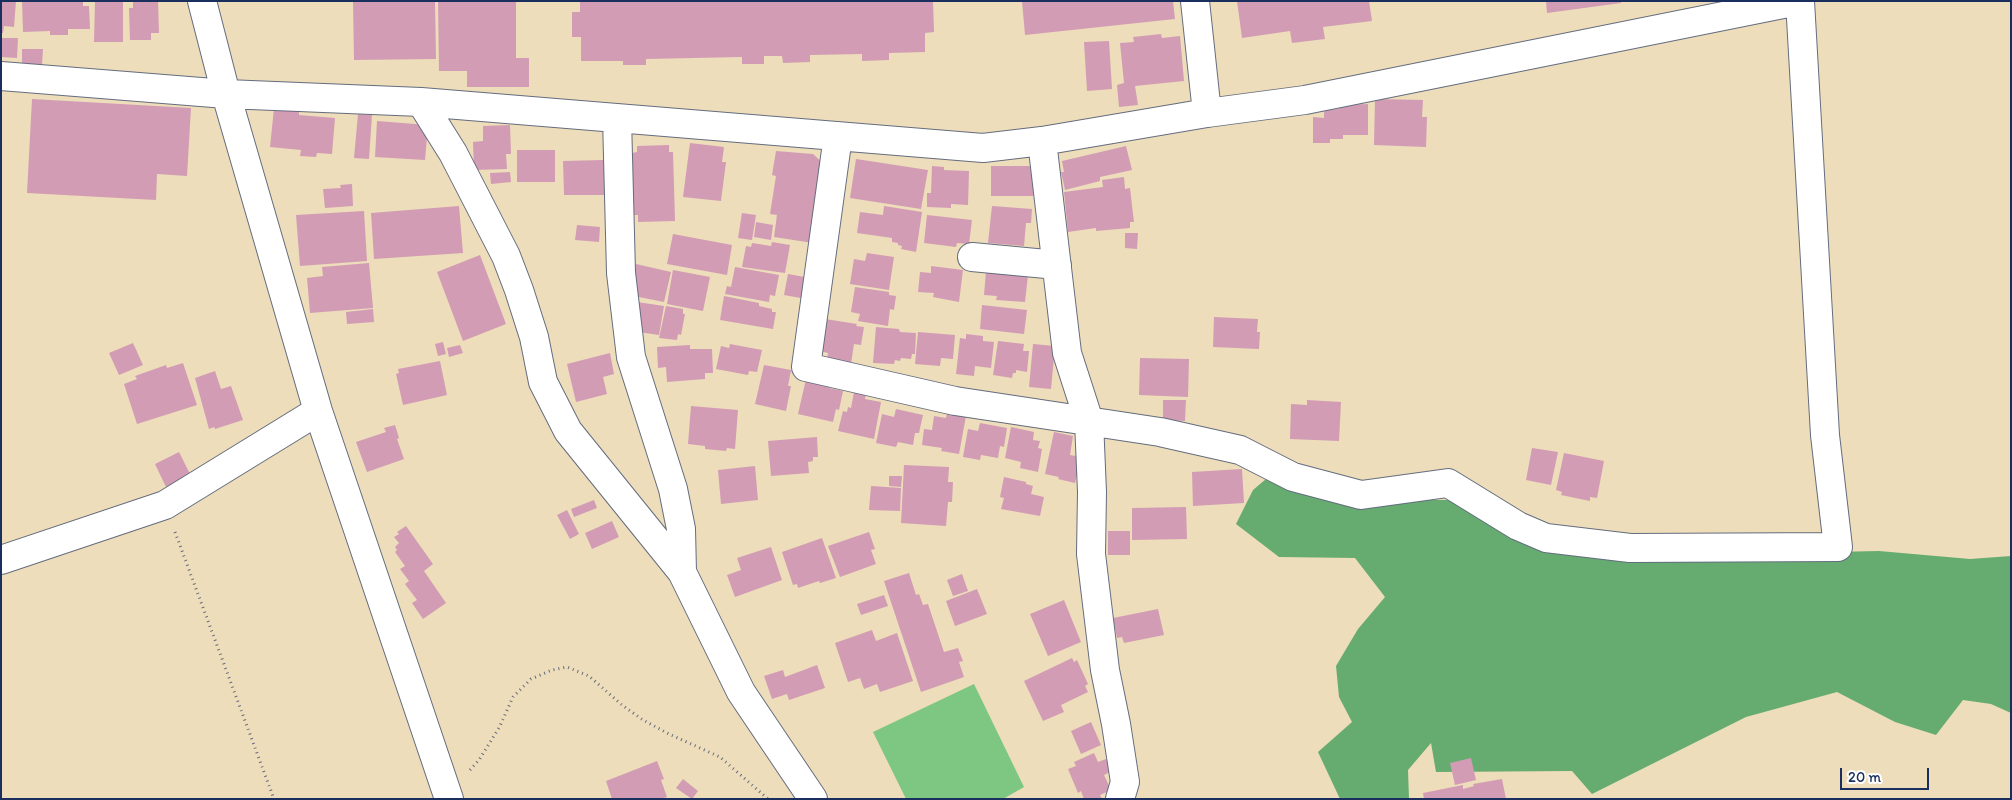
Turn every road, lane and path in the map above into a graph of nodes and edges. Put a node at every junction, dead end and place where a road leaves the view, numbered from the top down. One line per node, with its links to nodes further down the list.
1 (202, 1): 5 (street)
2 (1195, 1): 7 (street)
3 (1799, 1): 7 (street); 14 (street)
4 (1, 76): 5 (street)
5 (226, 94): 6 (street); 13 (street)
6 (422, 102): 8 (street); 17 (street)
7 (1207, 113): 10 (street)
8 (617, 118): 9 (street); 17 (street)
9 (838, 136): 10 (street); 14 (street)
10 (1042, 141): 12 (street)
11 (972, 257): 12 (street)
12 (1056, 264): 14 (street)
13 (318, 411): 15 (street); 18 (street)
14 (1090, 421): 22 (street)
15 (164, 505): 16 (street); 19 (path)
16 (1, 560)
17 (682, 572): 21 (street)
18 (448, 796): 20 (path)
19 (274, 799)
20 (768, 799)
21 (813, 799)
22 (1120, 799)

